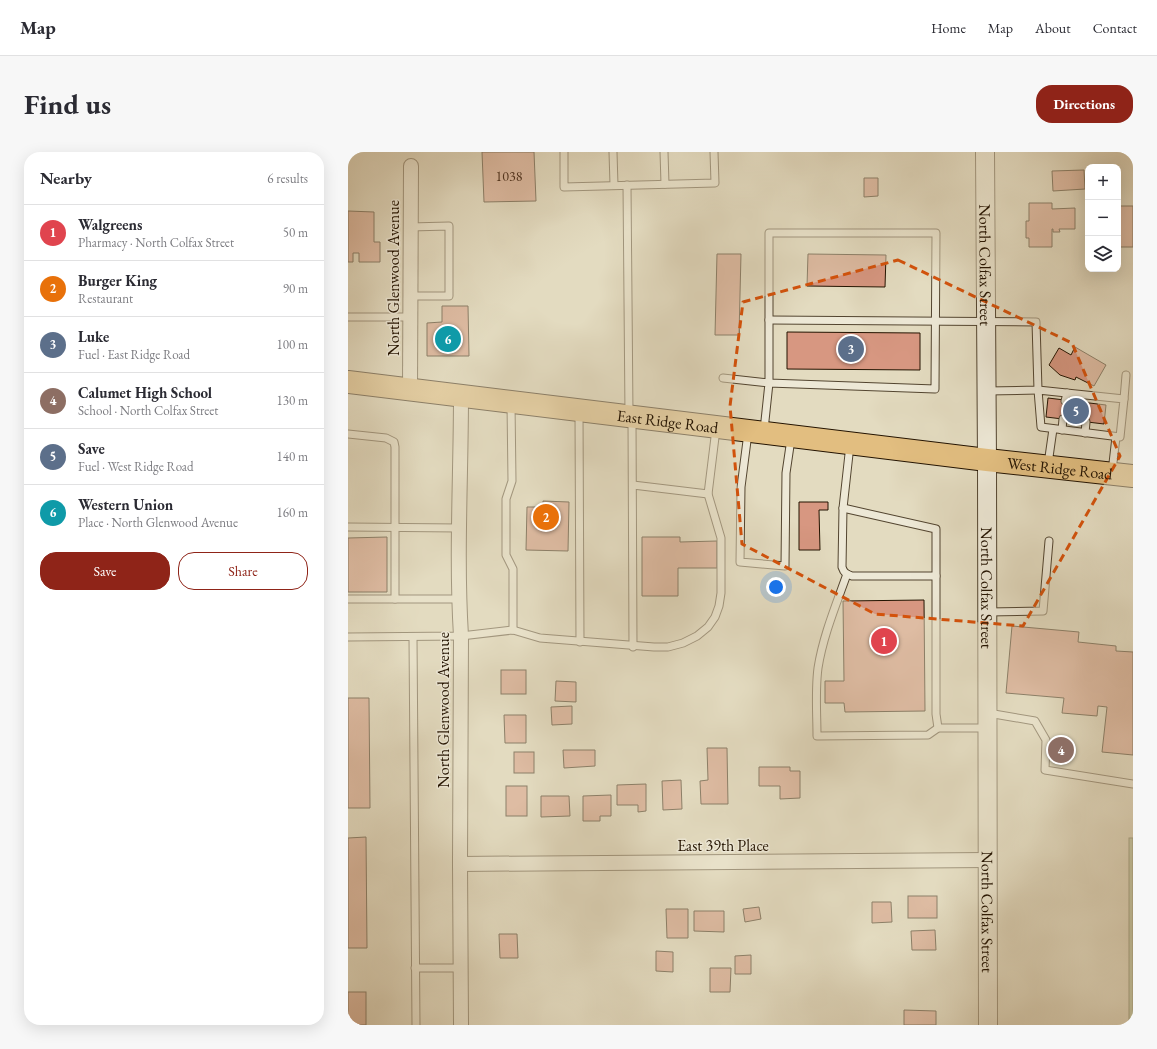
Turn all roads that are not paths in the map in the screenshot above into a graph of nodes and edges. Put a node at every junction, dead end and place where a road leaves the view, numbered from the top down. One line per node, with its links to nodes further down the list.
1 (564, 152): 9 (lane)
2 (613, 152): 9 (lane)
3 (664, 152): 7 (lane)
4 (714, 152): 7 (lane)
5 (984, 152): 16 (street, North Colfax Street)
6 (411, 166): 10 (street, North Glenwood Avenue)
7 (665, 184): 8 (lane)
8 (627, 185): 9 (lane); 32 (lane)
9 (614, 186)
10 (410, 227): 11 (street, North Glenwood Avenue); 11 (lane)
11 (410, 296): 13 (street, North Glenwood Avenue)
12 (348, 316): 13 (lane)
13 (410, 317): 21 (street, North Glenwood Avenue)
14 (769, 320): 15 (lane); 15 (lane); 20 (lane)
15 (936, 320): 16 (lane); 20 (lane)
16 (985, 321): 22 (lane); 23 (street, North Colfax Street)
17 (1126, 374): 27 (lane)
18 (723, 378): 20 (lane)
19 (348, 382): 21 (main road, East Ridge Road)
20 (769, 383): 38 (lane)
21 (410, 390): 25 (main road, East Ridge Road)
22 (1038, 390): 23 (lane); 24 (lane); 36 (lane)
23 (986, 391): 44 (street, North Colfax Street)
24 (1066, 393): 26 (lane); 28 (lane)
25 (461, 395): 29 (main road, East Ridge Road); 52 (street, North Glenwood Avenue)
26 (1089, 396): 27 (lane); 30 (lane)
27 (1124, 399): 42 (lane)
28 (1066, 401)
29 (511, 402): 31 (main road, East Ridge Road); 60 (lane)
30 (1088, 404)
31 (579, 410): 32 (main road, East Ridge Road); 64 (lane)
32 (631, 416): 35 (main road, East Ridge Road); 47 (lane)
33 (1063, 419): 37 (lane)
34 (1086, 422): 39 (lane)
35 (717, 427): 38 (main road, East Ridge Road); 48 (lane)
36 (1053, 429): 37 (lane); 45 (lane)
37 (1062, 430): 39 (lane)
38 (756, 432): 41 (main road, East Ridge Road); 41 (lane)
39 (1085, 433): 42 (lane)
40 (348, 434): 51 (lane)
41 (791, 436): 43 (main road, East Ridge Road)
42 (1116, 437): 46 (lane)
43 (850, 443): 44 (main road, East Ridge Road); 49 (lane)
44 (988, 460): 45 (main road, West Ridge Road); 59 (street, North Colfax Street)
45 (1048, 466): 46 (main road, West Ridge Road)
46 (1123, 474)
47 (633, 485): 48 (lane); 65 (lane)
48 (708, 494): 65 (lane)
49 (843, 508): 54 (lane); 55 (lane)
50 (348, 527): 51 (lane)
51 (395, 527): 52 (lane); 57 (lane)
52 (459, 528): 58 (street, North Glenwood Avenue)
53 (1049, 540): 59 (lane)
54 (847, 574): 55 (lane); 67 (lane)
55 (936, 576): 67 (lane)
56 (348, 599): 57 (lane)
57 (395, 599): 58 (lane)
58 (459, 599): 61 (street, North Glenwood Avenue)
59 (988, 612): 66 (street, North Colfax Street)
60 (513, 630): 61 (lane); 64 (lane)
61 (461, 636): 63 (lane); 70 (street, North Glenwood Avenue)
62 (348, 637): 63 (lane)
63 (413, 637): 71 (lane)
64 (580, 642): 65 (lane)
65 (633, 647)
66 (988, 720): 67 (lane); 68 (lane); 69 (street, North Colfax Street)
67 (938, 728)
68 (1133, 784)
69 (988, 860): 70 (street, East 39th Place); 75 (street, North Colfax Street)
70 (460, 864): 72 (street, North Glenwood Avenue)
71 (415, 968): 72 (lane); 73 (lane)
72 (460, 968): 74 (street, North Glenwood Avenue)
73 (416, 1025)
74 (461, 1025)
75 (988, 1025)

